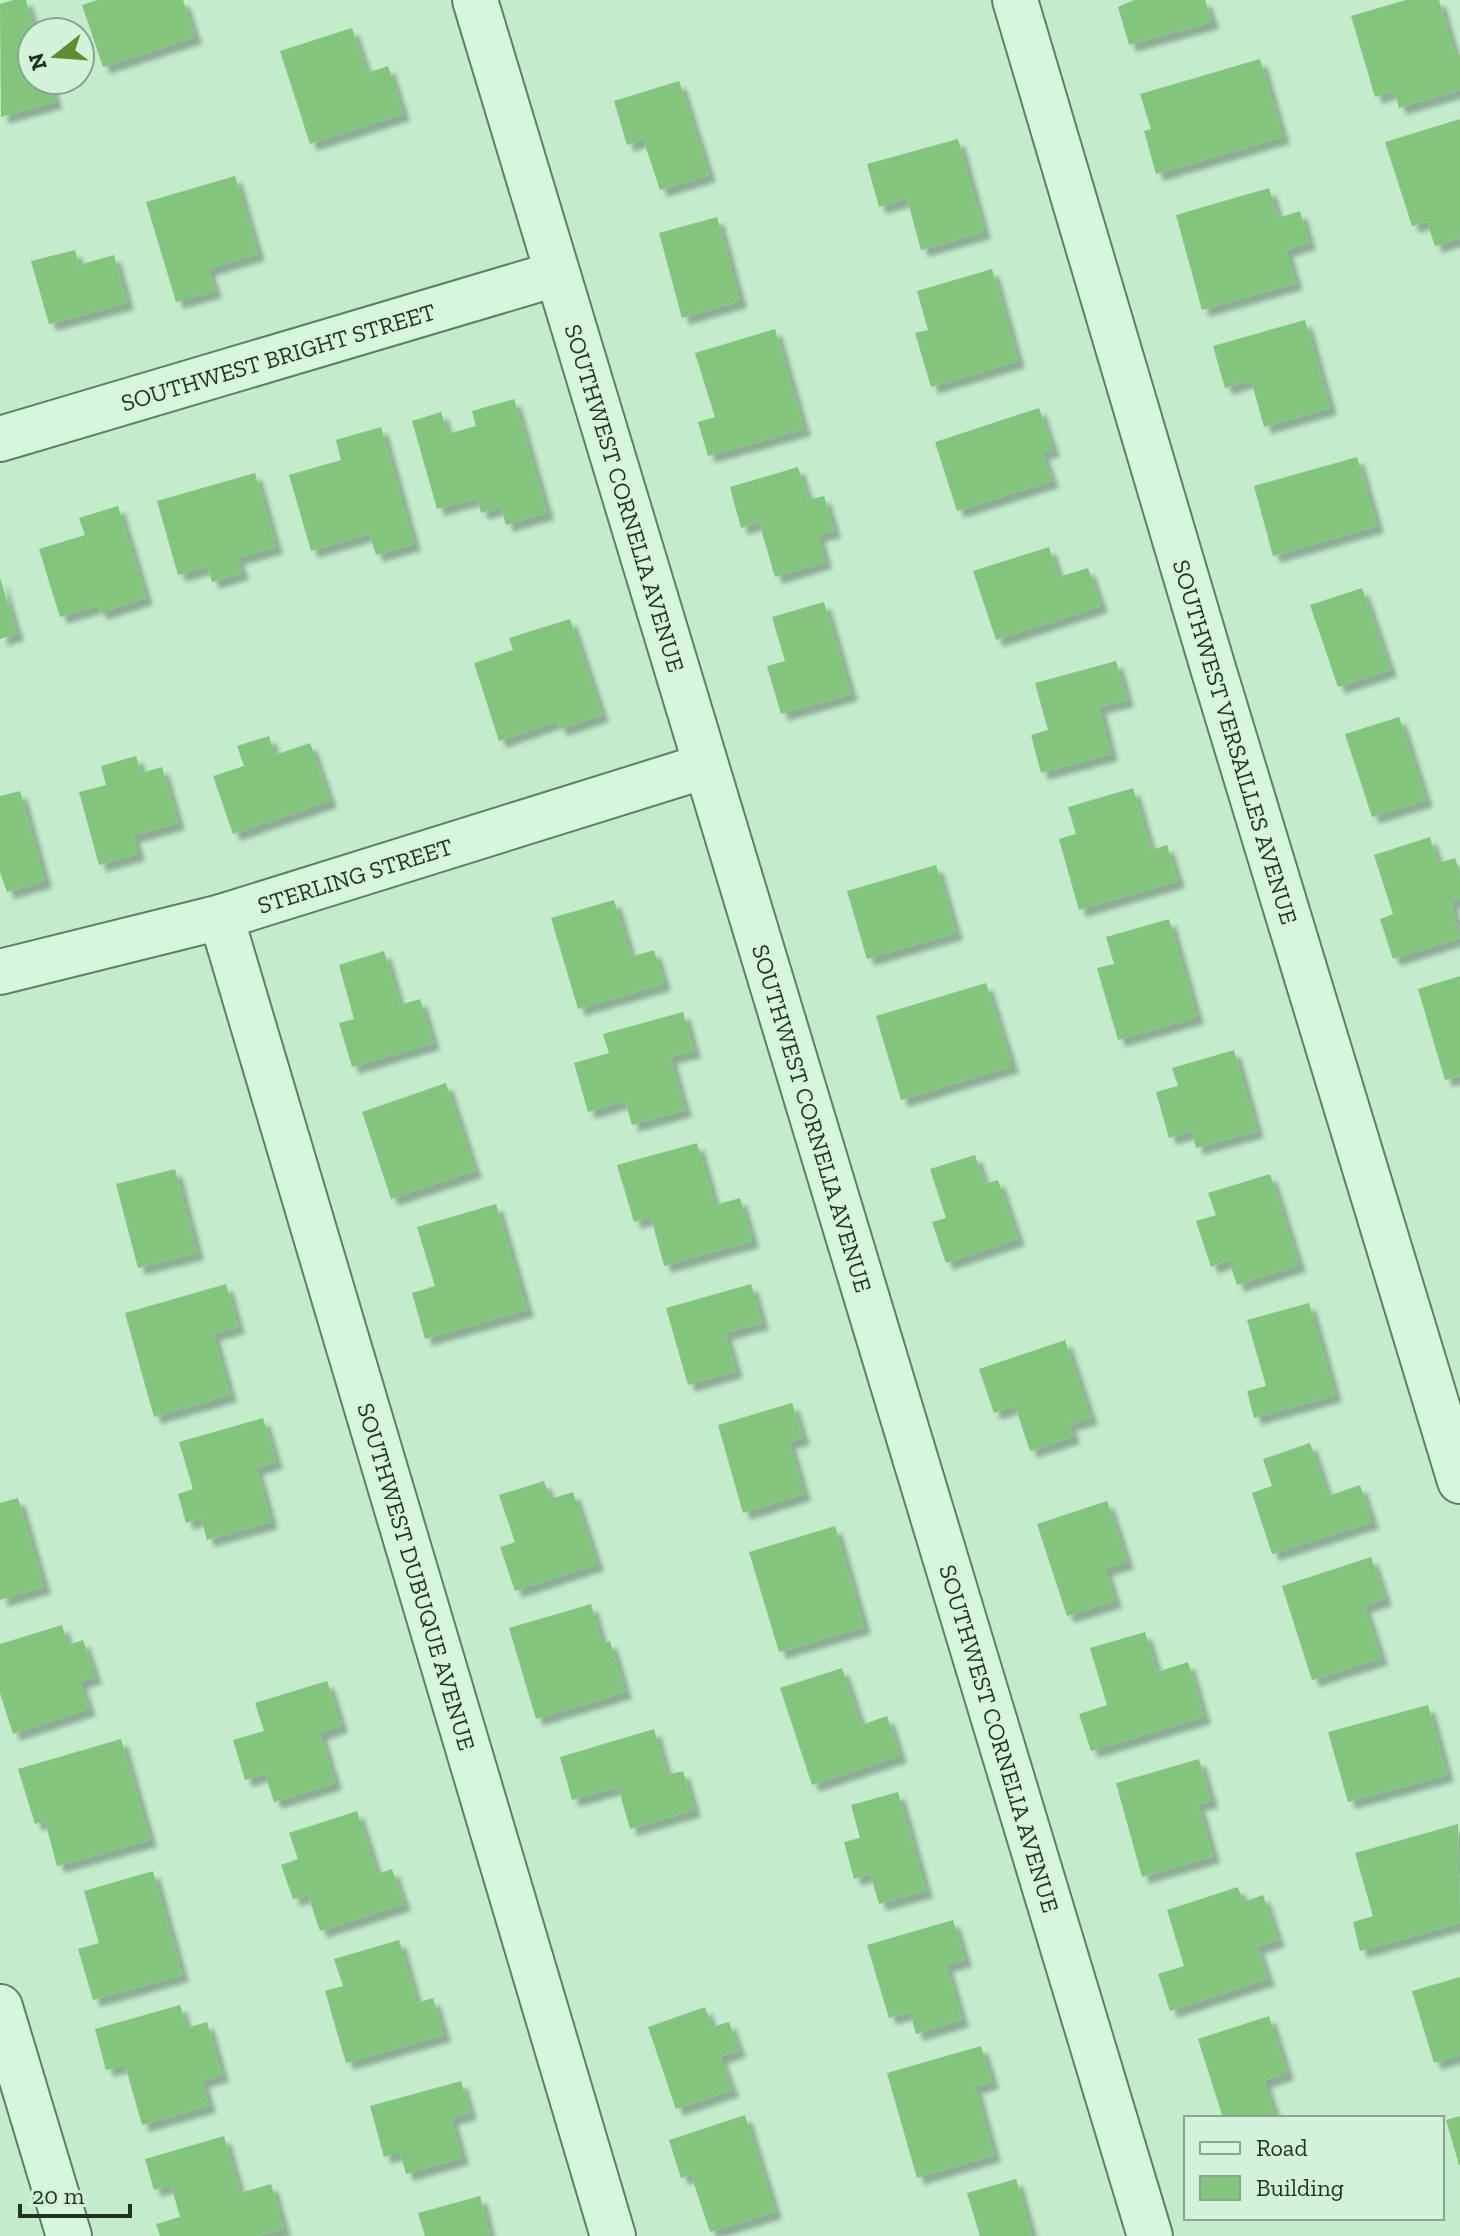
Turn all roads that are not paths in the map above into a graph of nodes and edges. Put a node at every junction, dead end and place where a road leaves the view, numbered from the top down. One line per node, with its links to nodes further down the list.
1 (475, 0): 3 (street, SOUTHWEST CORNELIA AVENUE)
2 (1015, 0): 8 (street, SOUTHWEST VERSAILLES AVENUE)
3 (556, 274): 4 (street, SOUTHWEST BRIGHT STREET); 5 (street, SOUTHWEST CORNELIA AVENUE)
4 (0, 439)
5 (705, 766): 6 (street, STERLING STREET); 12 (street, SOUTHWEST CORNELIA AVENUE)
6 (221, 917): 7 (street, STERLING STREET); 11 (street, SOUTHWEST DUBUQUE AVENUE)
7 (0, 972)
8 (1460, 1481)
9 (0, 2007): 10 (street)
10 (69, 2236)
11 (613, 2236)
12 (1150, 2236)

